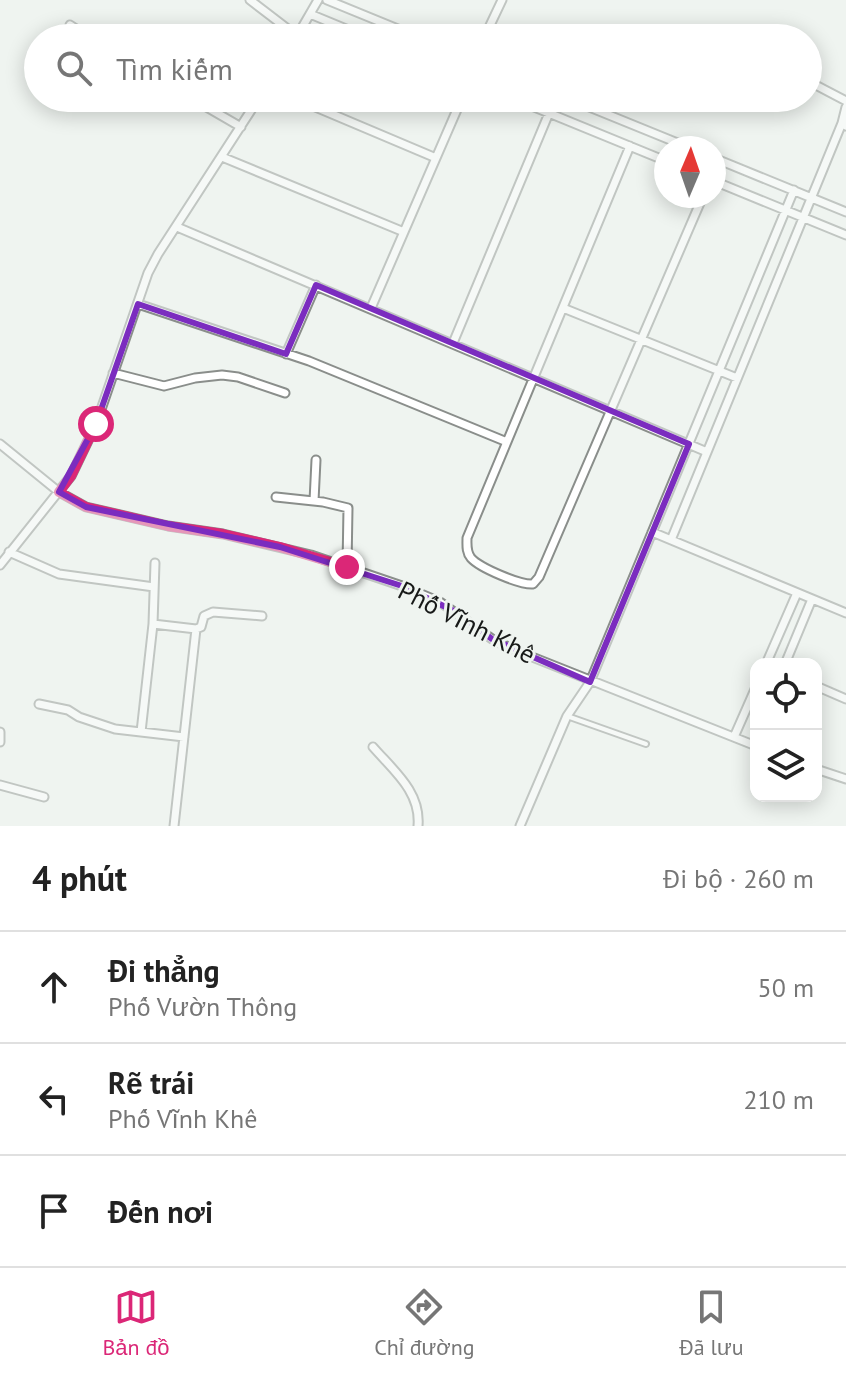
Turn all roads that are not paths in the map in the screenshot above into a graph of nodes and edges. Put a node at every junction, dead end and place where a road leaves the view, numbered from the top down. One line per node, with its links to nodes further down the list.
1 (250, 0): 6 (street)
2 (318, 0): 5 (street)
3 (327, 0): 9 (street)
4 (502, 0): 10 (street)
5 (310, 14): 7 (street); 8 (street)
6 (280, 24)
7 (304, 24)
8 (334, 24)
9 (386, 24)
10 (491, 24)
11 (822, 88): 12 (street)
12 (846, 101)
13 (846, 107): 20 (street)
14 (215, 112): 21 (street)
15 (250, 112): 21 (street)
16 (327, 112): 26 (street)
17 (456, 112): 26 (street)
18 (601, 112): 22 (street)
19 (549, 113): 23 (street); 43 (street)
20 (844, 124): 30 (street)
21 (241, 127): 25 (street)
22 (660, 136)
23 (630, 146): 24 (street); 41 (street)
24 (654, 156)
25 (222, 157): 35 (street); 36 (street)
26 (436, 158): 36 (street)
27 (726, 163): 29 (street)
28 (726, 186): 32 (street)
29 (794, 190): 30 (street); 32 (street)
30 (812, 198): 33 (street); 34 (street)
31 (698, 208): 42 (street)
32 (785, 210): 34 (street); 45 (street)
33 (846, 212)
34 (802, 217): 37 (street); 48 (street)
35 (177, 227): 38 (street); 39 (street)
36 (404, 232): 40 (street)
37 (846, 235)
38 (316, 285): 40 (street); 44 (street)
39 (138, 304): 44 (street); 46 (street)
40 (371, 308): 43 (street)
41 (563, 308): 42 (street); 47 (street)
42 (642, 339): 45 (street); 50 (street)
43 (453, 343): 47 (street)
44 (286, 354): 51 (street)
45 (719, 370): 48 (street); 53 (street)
46 (113, 373): 49 (street); 56 (street)
47 (534, 378): 50 (street); 51 (street)
48 (737, 378): 54 (street)
49 (285, 393)
50 (611, 411): 51 (street); 53 (street)
51 (507, 442)
52 (0, 444): 56 (street, Phố Vĩnh Khê)
53 (689, 444): 54 (street); 59 (street)
54 (707, 452): 60 (street)
55 (316, 460): 58 (street)
56 (59, 492): 61 (street); 64 (street, Phố Vĩnh Khê)
57 (276, 497): 58 (street)
58 (314, 501): 64 (street)
59 (652, 532): 60 (street); 74 (street)
60 (671, 540): 66 (street)
61 (9, 552): 63 (street); 65 (street)
62 (155, 563): 65 (street)
63 (0, 565)
64 (347, 567): 74 (street, Phố Vĩnh Khê)
65 (154, 587): 70 (street)
66 (797, 593): 67 (street); 72 (street)
67 (812, 599): 68 (street); 73 (street)
68 (846, 613)
69 (262, 616): 71 (street)
70 (153, 624): 71 (street); 81 (street)
71 (196, 629): 82 (street)
72 (769, 658)
73 (787, 658)
74 (590, 682): 79 (street); 83 (street, Phố Vĩnh Khê)
75 (822, 689): 76 (street)
76 (846, 699)
77 (750, 701): 83 (street)
78 (39, 704): 81 (street)
79 (567, 716): 86 (lane); 94 (street)
80 (0, 732): 84 (street)
81 (141, 732): 82 (street)
82 (184, 737): 92 (street)
83 (734, 737): 85 (street, Phố Vĩnh Khê)
84 (0, 742)
85 (750, 742)
86 (646, 744)
87 (373, 747): 93 (street)
88 (822, 771): 89 (street)
89 (846, 779)
90 (0, 785): 91 (street)
91 (44, 797)
92 (174, 826)
93 (418, 826)
94 (520, 826)

